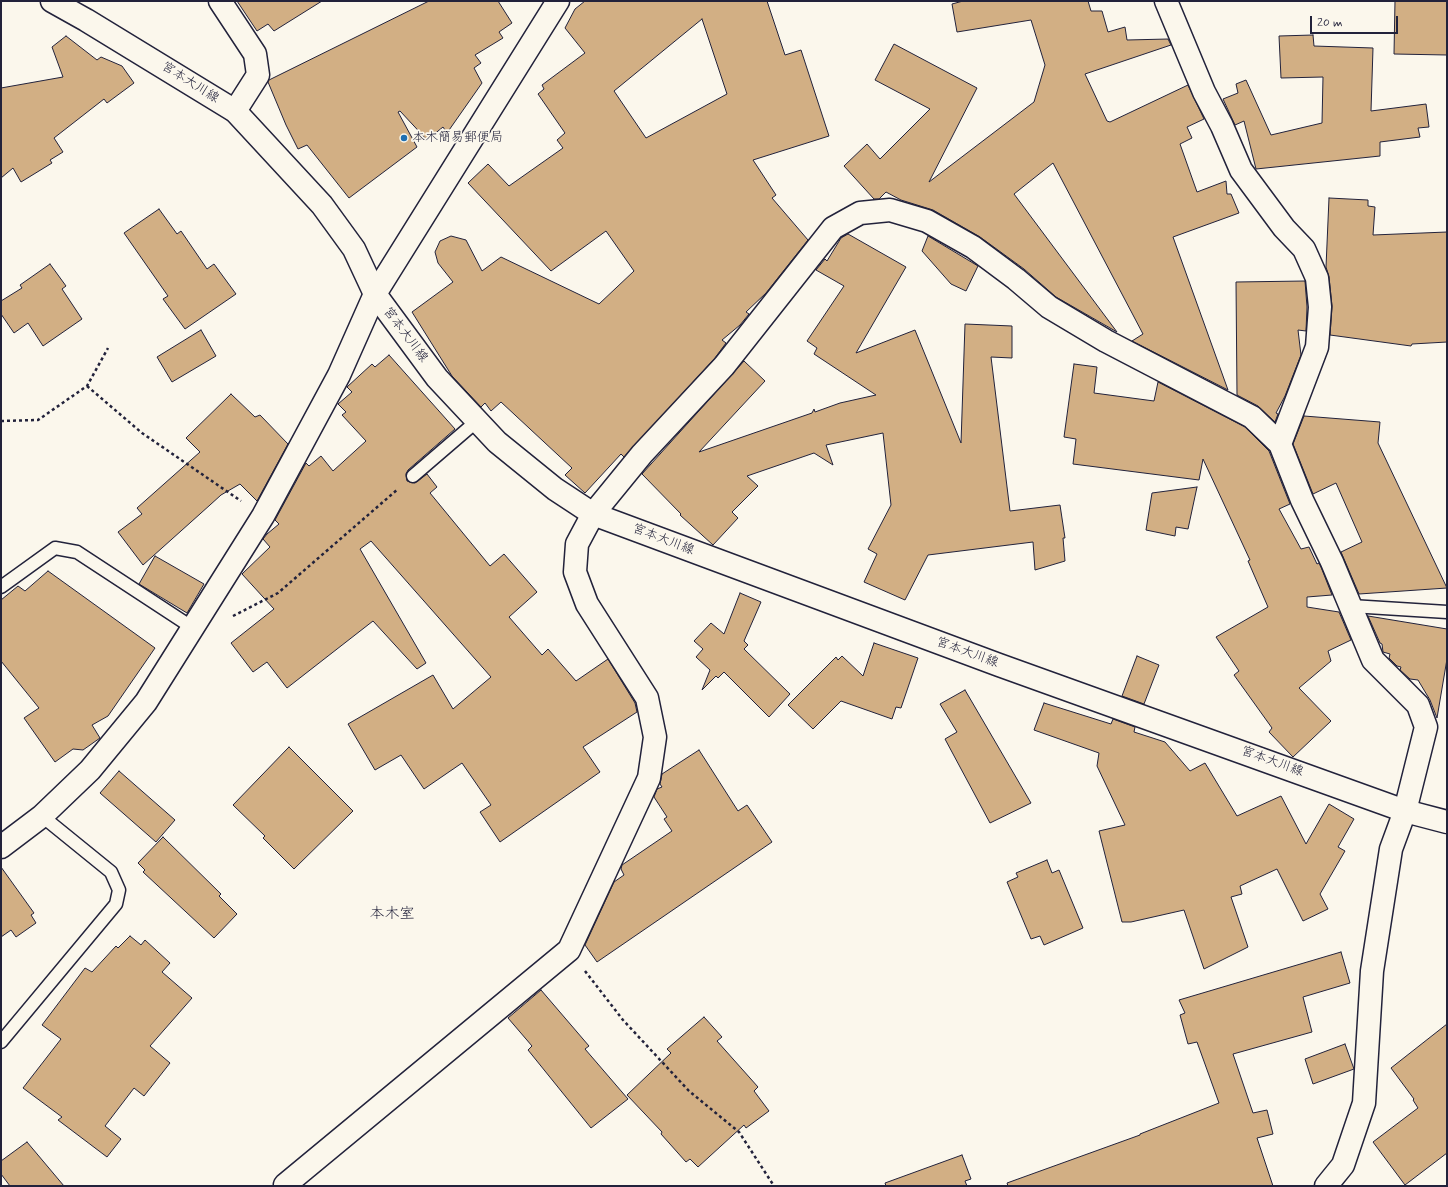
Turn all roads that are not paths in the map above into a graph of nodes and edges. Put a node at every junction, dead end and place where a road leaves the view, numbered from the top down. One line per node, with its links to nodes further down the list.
1 (52, 1): 5 (street, 宮本大川線)
2 (220, 1): 5 (street)
3 (558, 1): 6 (street)
4 (1166, 1): 8 (street)
5 (235, 111): 6 (street, 宮本大川線)
6 (375, 294): 7 (street, 宮本大川線); 14 (street)
7 (477, 421): 9 (lane); 10 (street, 宮本大川線)
8 (1280, 444): 10 (street); 12 (street)
9 (413, 476)
10 (593, 514): 15 (street, 宮本大川線); 20 (street)
11 (1, 587): 14 (lane)
12 (1351, 606): 13 (lane); 15 (street)
13 (1447, 612)
14 (193, 628): 16 (street)
15 (1405, 811): 17 (street, 宮本大川線); 21 (street)
16 (42, 816): 18 (street); 19 (lane)
17 (1447, 822)
18 (1, 847)
19 (1, 1042)
20 (286, 1186)
21 (1326, 1186)

